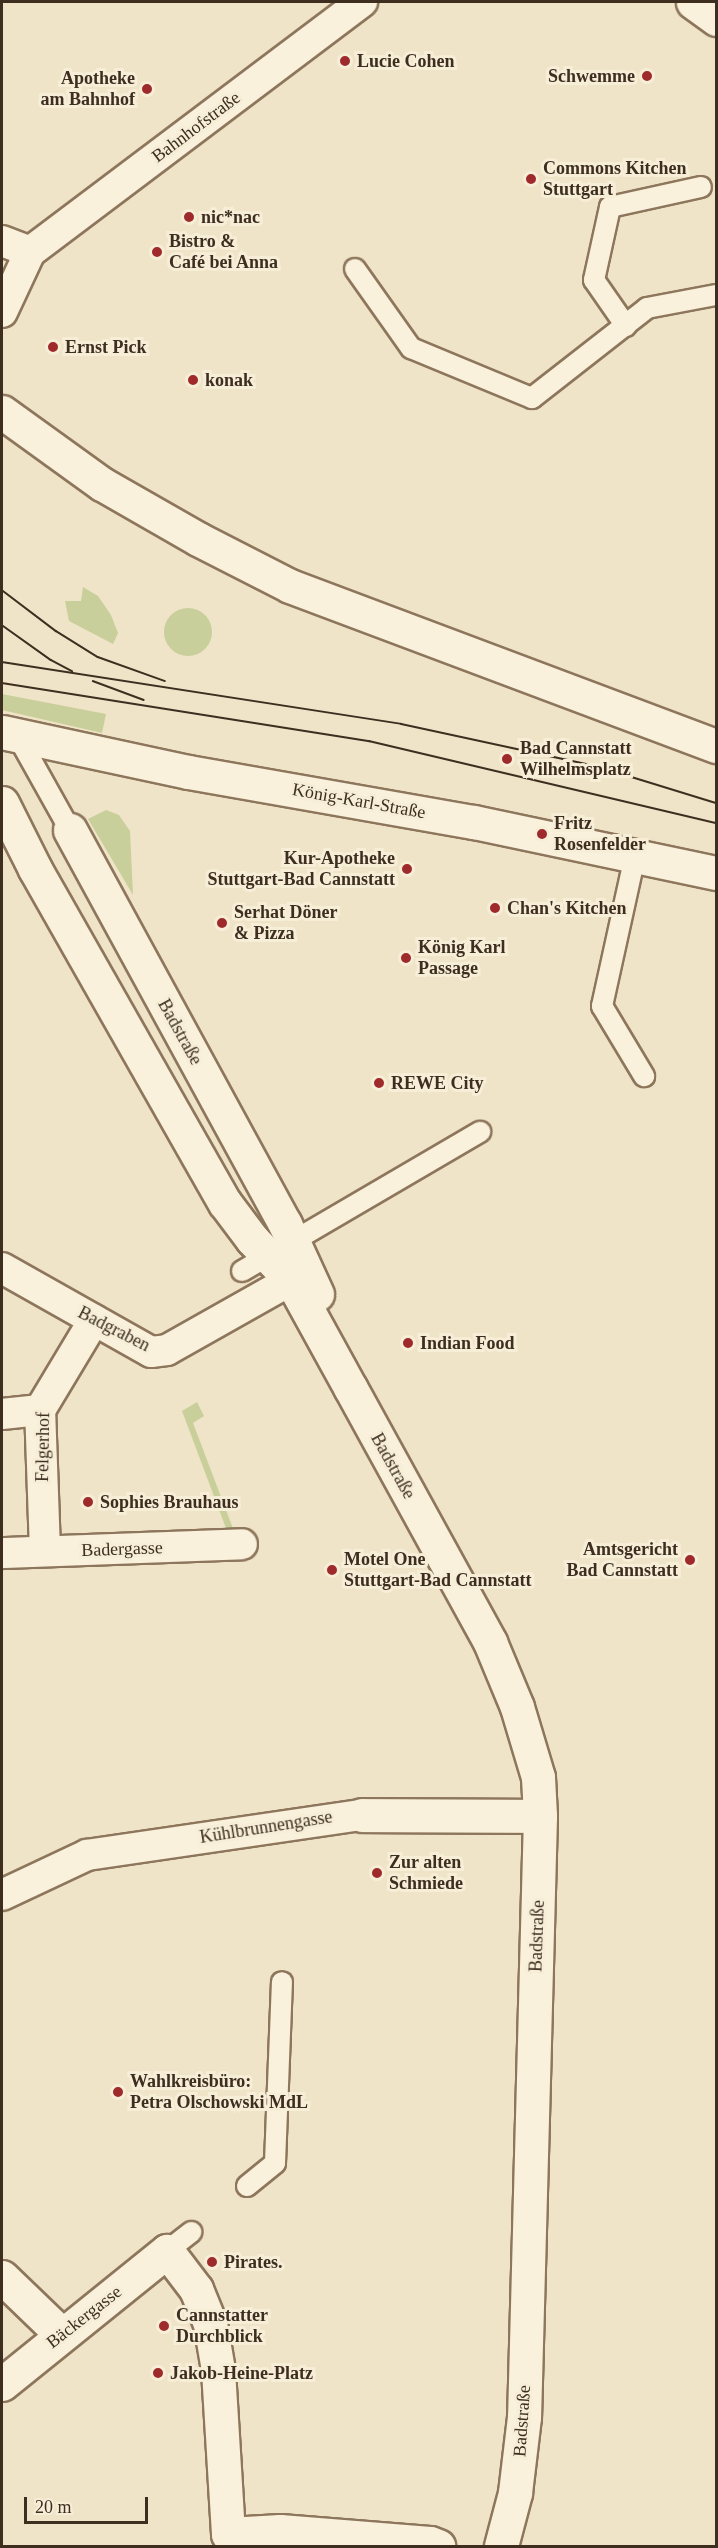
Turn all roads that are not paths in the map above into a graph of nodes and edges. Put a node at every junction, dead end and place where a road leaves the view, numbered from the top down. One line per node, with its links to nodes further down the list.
1 (362, 2): 6 (street, Bahnhofstraße)
2 (693, 2): 3 (street)
3 (717, 19)
4 (701, 188): 10 (lane)
5 (2, 241): 6 (street)
6 (30, 252): 9 (street, Bahnhofstraße)
7 (355, 269): 10 (lane)
8 (717, 295): 10 (lane)
9 (2, 312)
10 (626, 326)
11 (2, 412): 13 (street)
12 (9, 734): 15 (lane, Badstraße); 16 (street, König-Karl-Straße)
13 (717, 746)
14 (2, 803): 20 (street, Badstraße)
15 (70, 830): 20 (street, Badstraße)
16 (635, 856): 17 (street, König-Karl-Straße); 18 (lane)
17 (717, 873)
18 (644, 1076)
19 (480, 1131): 20 (lane)
20 (268, 1256): 22 (street, Badstraße); 24 (street, Badstraße)
21 (2, 1268): 23 (street, Badgraben)
22 (291, 1280): 23 (street, Badgraben); 24 (street, Badstraße)
23 (94, 1320): 25 (street, Felgerhof)
24 (340, 1370): 31 (street, Badstraße)
25 (40, 1410): 26 (street); 28 (street, Felgerhof)
26 (2, 1414)
27 (242, 1545): 28 (street, Badergasse)
28 (45, 1551): 29 (street, Badergasse)
29 (2, 1553)
30 (362, 1815): 31 (street, Kühlbrunnengasse); 32 (street, Kühlbrunnengasse)
31 (540, 1816): 41 (street, Badstraße)
32 (2, 1895)
33 (282, 1982): 34 (lane)
34 (247, 2186)
35 (2, 2277): 36 (street)
36 (61, 2334): 37 (street, Bäckergasse); 39 (street, Bäckergasse)
37 (2, 2384)
38 (283, 2539): 39 (street); 40 (street)
39 (220, 2540)
40 (438, 2547)
41 (501, 2547)

